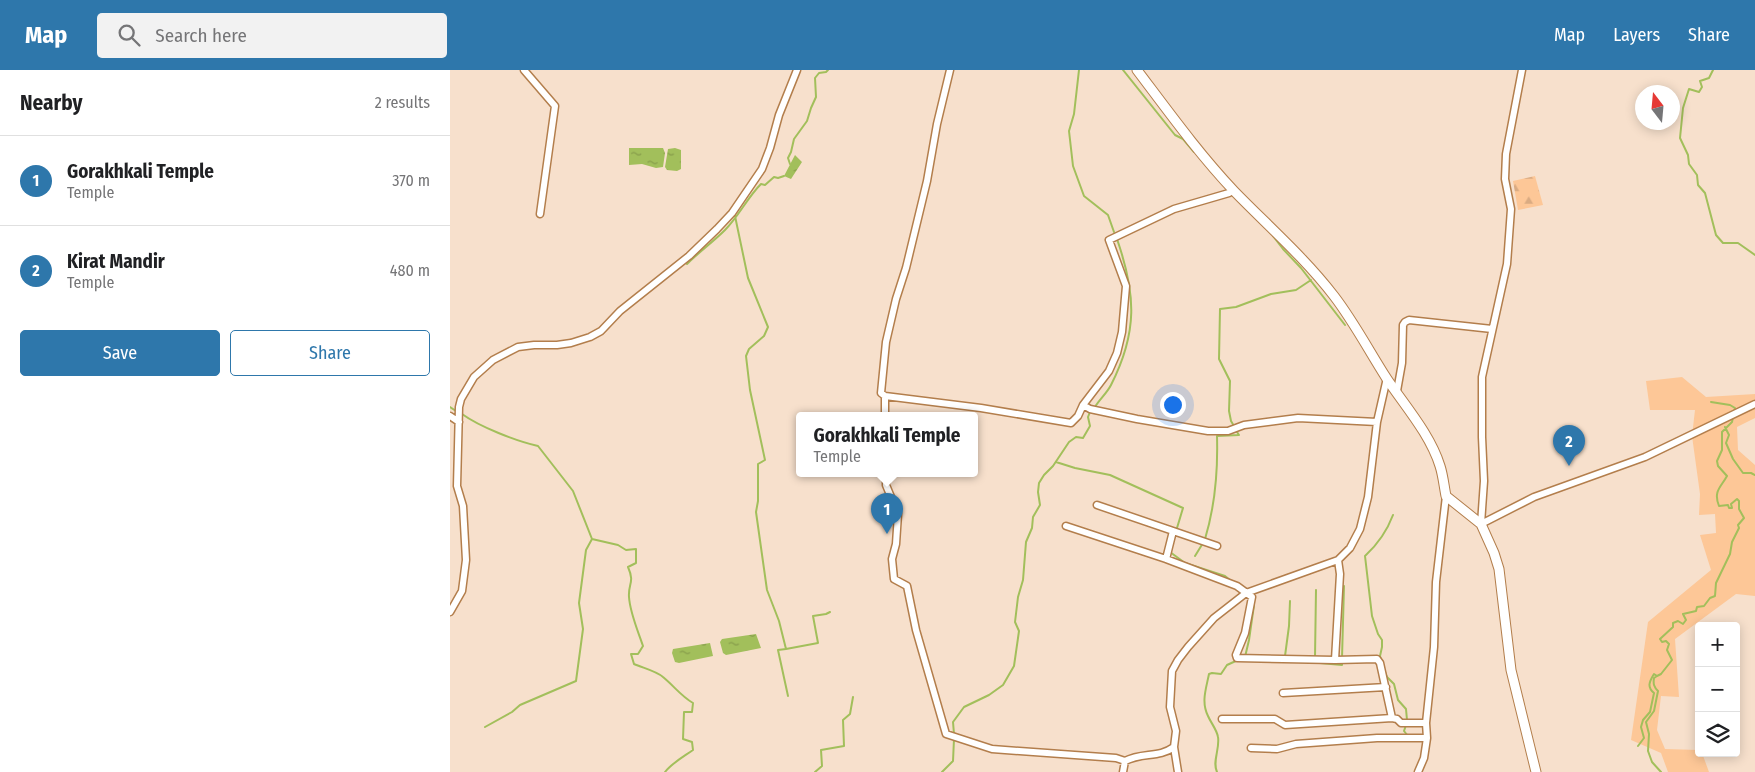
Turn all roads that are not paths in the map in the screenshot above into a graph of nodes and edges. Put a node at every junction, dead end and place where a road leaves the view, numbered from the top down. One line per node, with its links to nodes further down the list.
1 (524, 70): 7 (street)
2 (797, 70): 16 (street)
3 (950, 70): 11 (street)
4 (1137, 70): 6 (street)
5 (1522, 70): 8 (street)
6 (1233, 190): 9 (street); 13 (street)
7 (540, 214)
8 (1492, 329): 10 (street); 21 (street)
9 (1387, 378): 10 (street); 17 (street)
10 (1397, 391): 19 (street)
11 (885, 396): 13 (street); 14 (street)
12 (1755, 404): 21 (street)
13 (1083, 405): 17 (street)
14 (885, 412)
15 (450, 416): 16 (street)
16 (459, 422): 28 (street)
17 (1377, 422): 26 (street)
18 (886, 477): 38 (street)
19 (1446, 496): 21 (street); 34 (street)
20 (1097, 505): 23 (street)
21 (1481, 524): 42 (street)
22 (1066, 526): 25 (street)
23 (1173, 531): 24 (street); 25 (street)
24 (1217, 546)
25 (1166, 559): 27 (street)
26 (1338, 560): 27 (street); 29 (street)
27 (1246, 593): 29 (street); 36 (street)
28 (450, 612)
29 (1335, 660): 30 (street)
30 (1386, 687): 31 (street); 32 (street)
31 (1283, 693)
32 (1392, 718): 33 (street); 34 (street)
33 (1222, 719)
34 (1426, 723): 35 (street)
35 (1427, 738): 37 (street); 41 (street)
36 (1174, 748): 38 (street); 40 (street)
37 (1251, 748)
38 (1124, 761): 39 (street)
39 (1123, 772)
40 (1178, 772)
41 (1418, 772)
42 (1536, 772)

